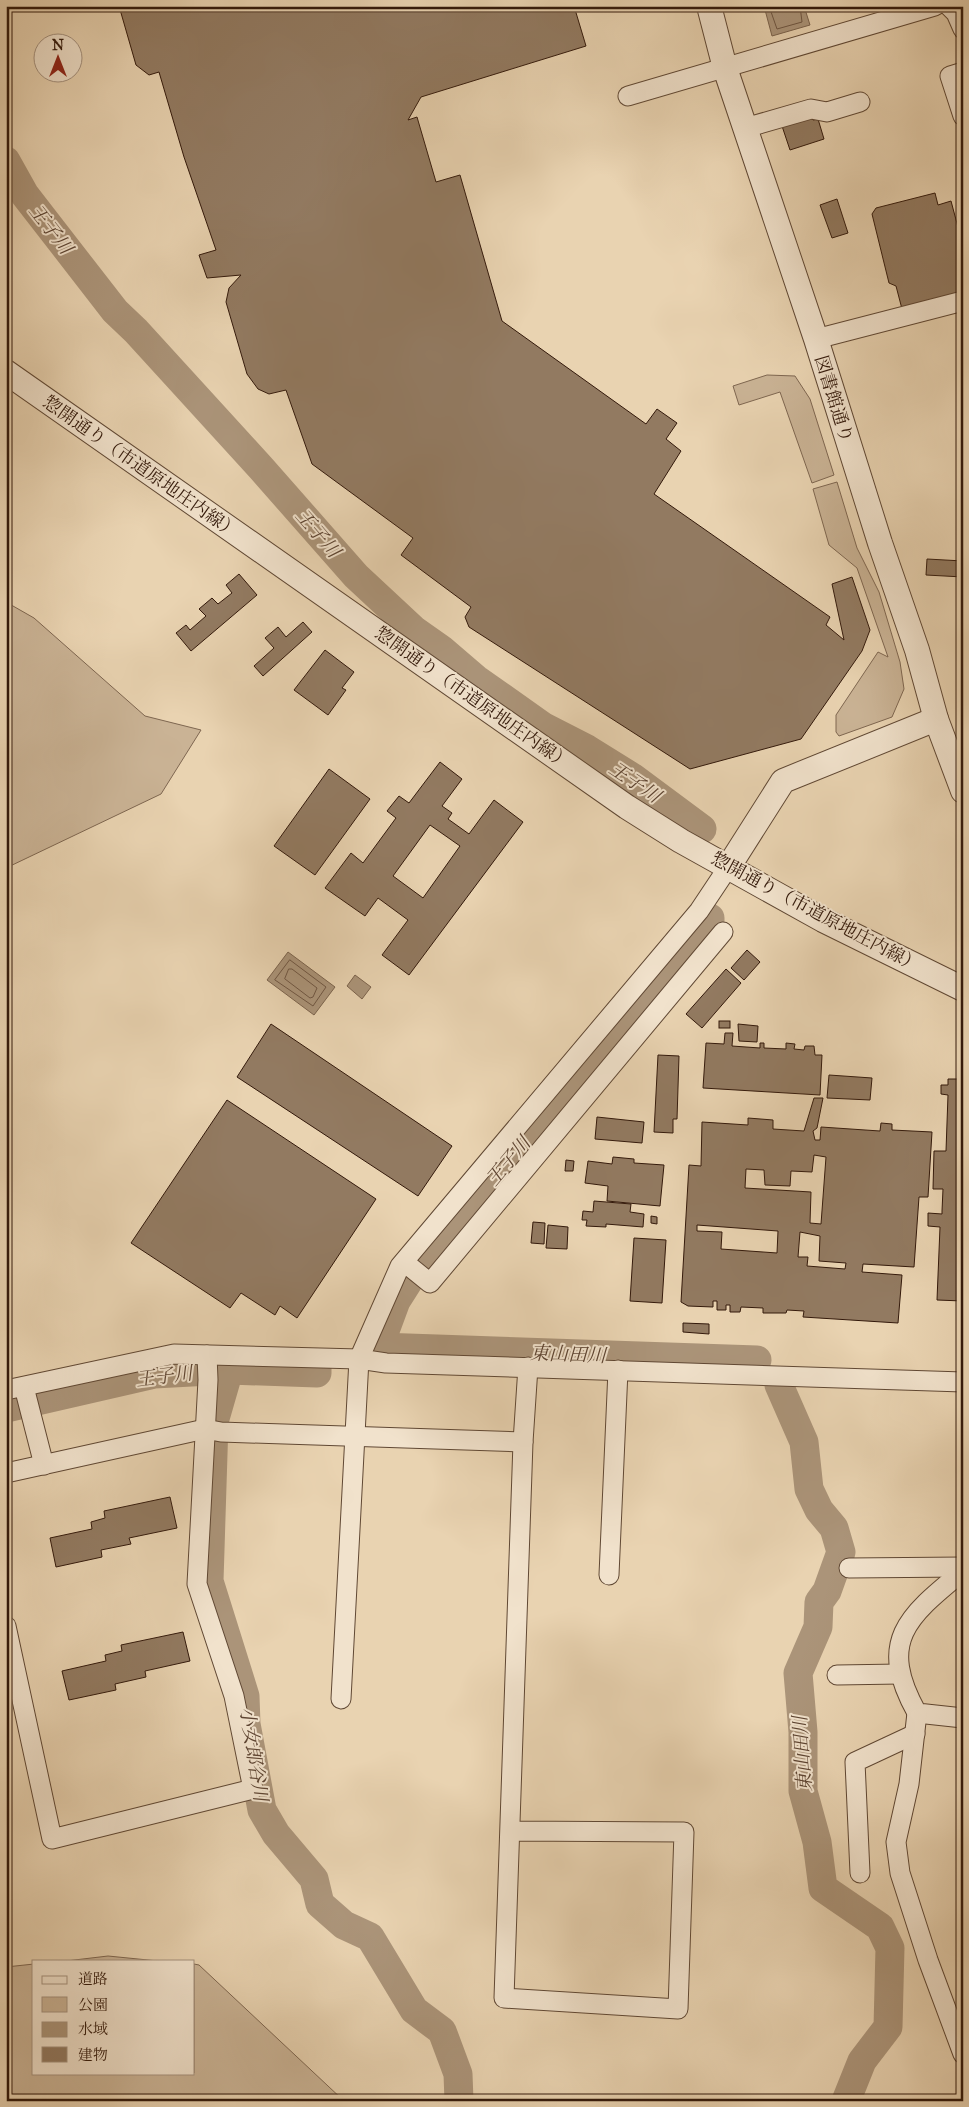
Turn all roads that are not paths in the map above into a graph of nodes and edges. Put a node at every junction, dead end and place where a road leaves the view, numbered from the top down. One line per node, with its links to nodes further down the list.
1 (709, 6): 5 (street, 図書館通り)
2 (935, 6): 5 (street)
3 (949, 6): 4 (street)
4 (963, 29)
5 (725, 68): 7 (street); 10 (street, 図書館通り)
6 (963, 72): 9 (street)
7 (628, 96)
8 (860, 102): 10 (street)
9 (963, 116)
10 (745, 128): 12 (street, 図書館通り)
11 (963, 301): 12 (street)
12 (816, 339): 14 (street, 図書館通り)
13 (6, 372): 16 (street, 惣開通り（市道原地庄内線）)
14 (936, 719): 15 (street, 図書館通り); 16 (street)
15 (961, 778)
16 (729, 866): 18 (street, 惣開通り（市道原地庄内線）); 19 (street)
17 (723, 932): 19 (street)
18 (963, 989)
19 (405, 1262): 21 (street)
20 (207, 1358): 21 (street); 25 (street); 26 (street)
21 (359, 1359): 22 (street); 27 (street)
22 (528, 1367): 23 (street); 28 (street)
23 (618, 1370): 24 (street); 34 (street)
24 (963, 1382)
25 (19, 1390): 29 (street)
26 (212, 1430): 27 (street); 29 (street); 38 (street)
27 (355, 1436): 28 (street); 39 (street)
28 (523, 1442): 43 (street)
29 (44, 1465): 30 (street)
30 (6, 1473)
31 (963, 1567): 32 (street)
32 (849, 1568)
33 (963, 1571): 36 (street)
34 (608, 1576)
35 (6, 1626): 38 (street)
36 (900, 1674): 37 (street); 40 (street)
37 (837, 1675)
38 (12, 1682)
39 (341, 1699)
40 (917, 1713): 41 (street); 42 (street)
41 (963, 1718)
42 (915, 1734): 44 (street); 45 (street)
43 (510, 1831): 43 (street)
44 (860, 1873)
45 (963, 2054)

